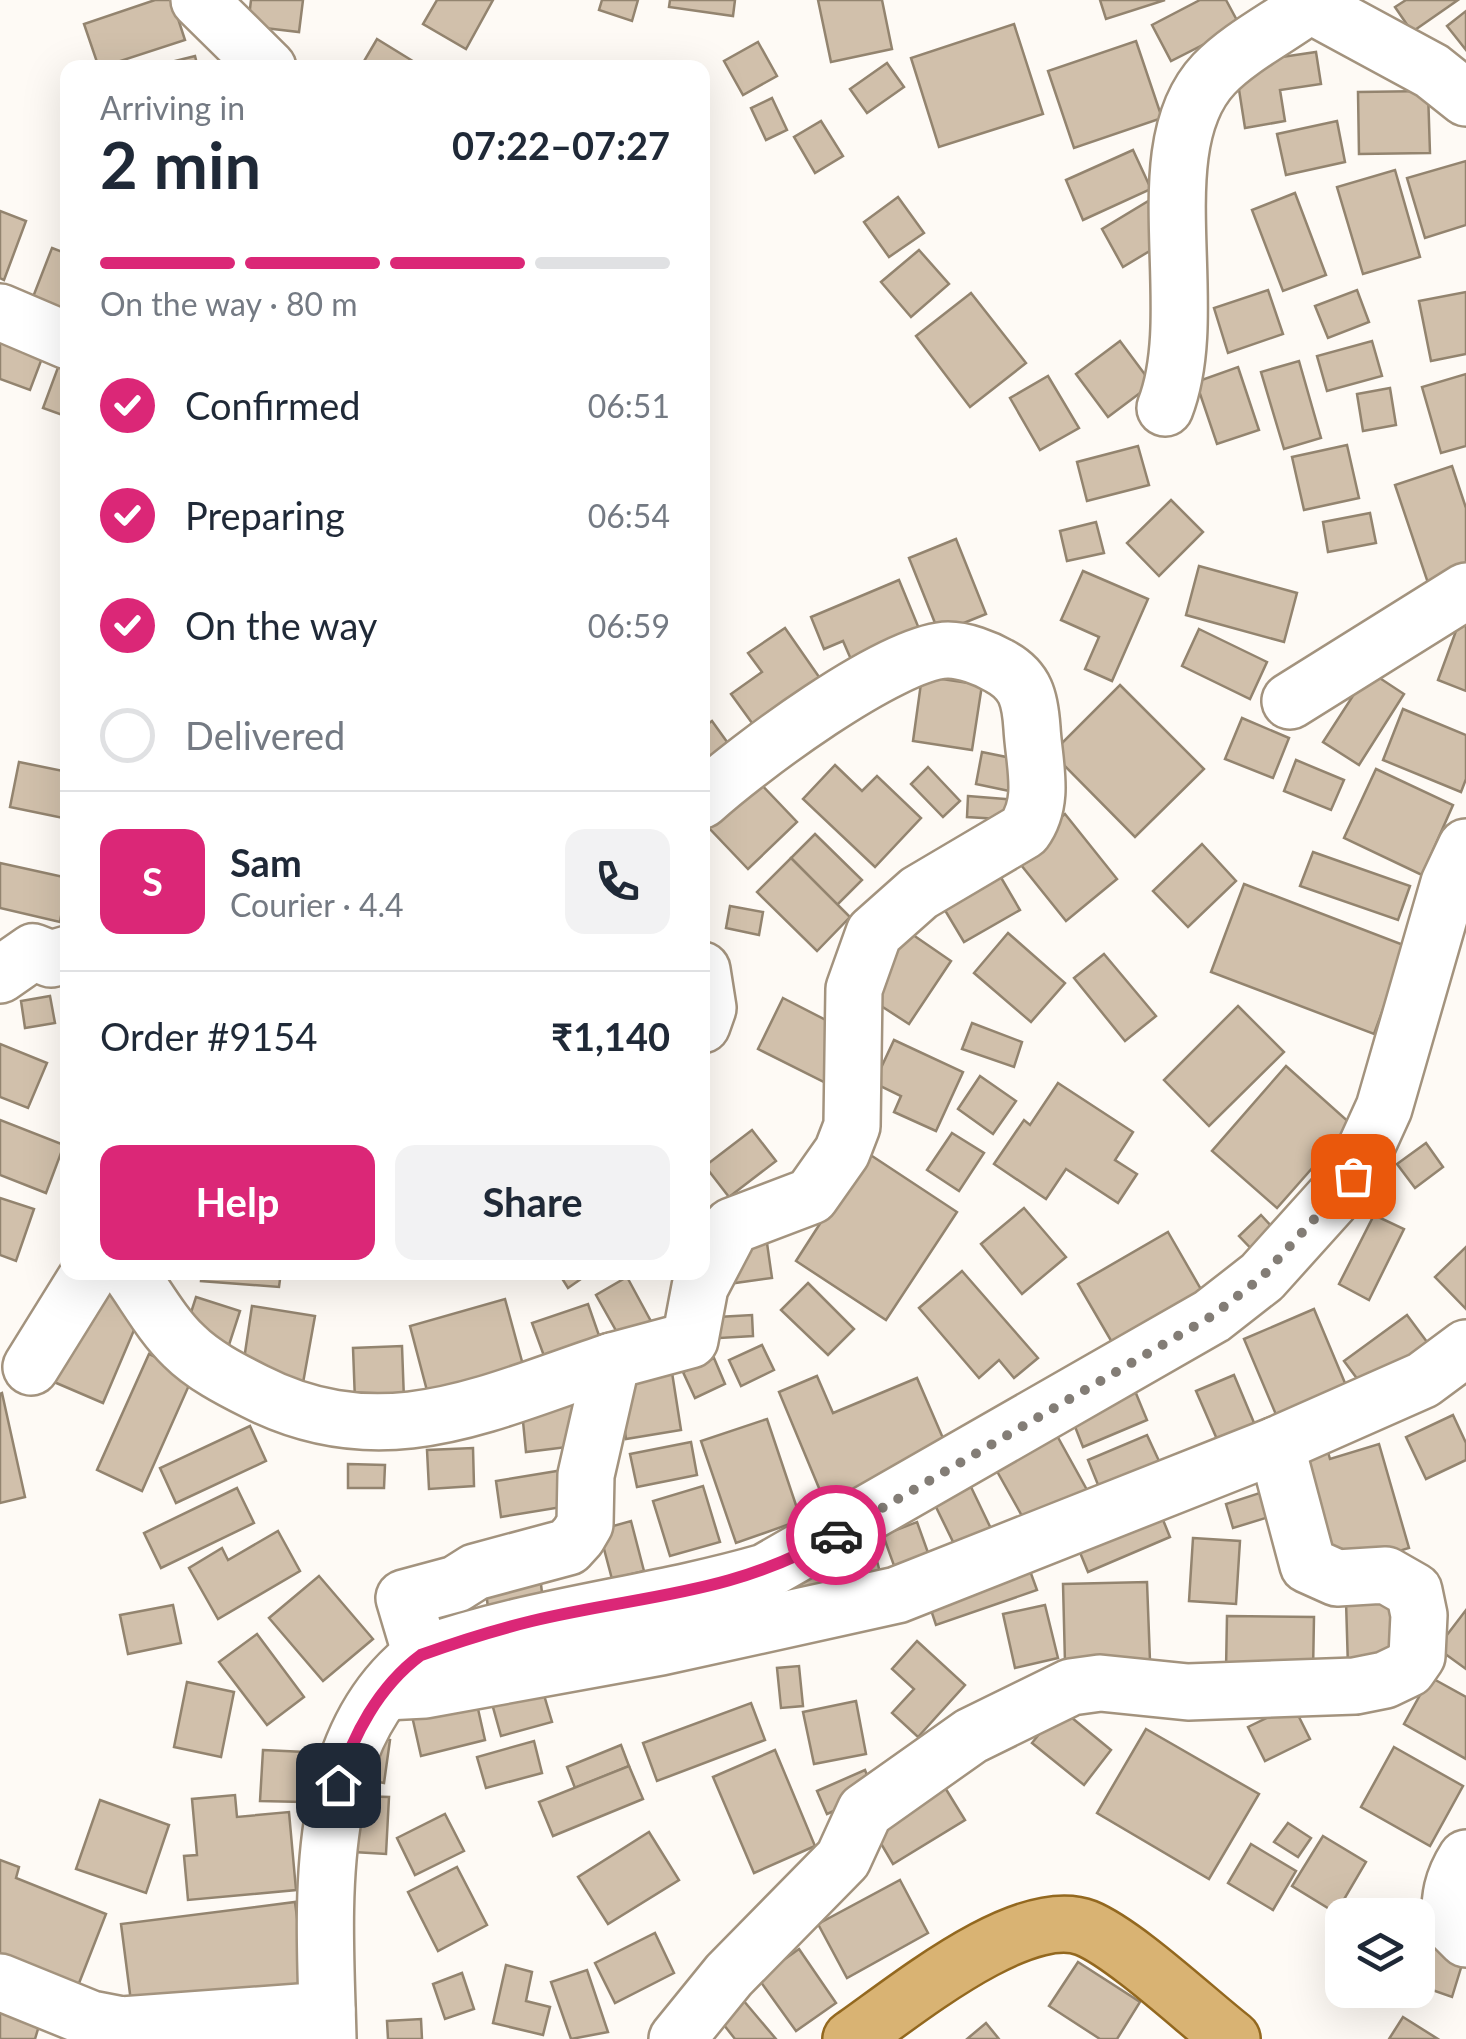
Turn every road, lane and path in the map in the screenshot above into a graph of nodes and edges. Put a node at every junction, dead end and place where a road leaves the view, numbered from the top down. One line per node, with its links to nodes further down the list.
1 (198, 0): 3 (street)
2 (1304, 3): 4 (street); 7 (street)
3 (260, 60)
4 (1466, 98)
5 (0, 312): 6 (street)
6 (60, 338)
7 (1164, 408)
8 (1466, 592): 9 (street)
9 (1290, 701)
10 (710, 794): 14 (street)
11 (1466, 848): 22 (street)
12 (60, 956): 13 (street)
13 (0, 975)
14 (710, 1269)
15 (85, 1280): 20 (street)
16 (136, 1280): 19 (street)
17 (704, 1280): 19 (street)
18 (1466, 1348): 21 (street)
19 (612, 1362): 22 (street)
20 (31, 1367)
21 (1276, 1445): 22 (street); 27 (street)
22 (403, 1673): 26 (street)
23 (1466, 1858): 24 (street)
24 (1466, 1940)
25 (0, 1982): 26 (street)
26 (328, 2025)
27 (677, 2039)
28 (851, 2039): 29 (main road)
29 (1232, 2039)

